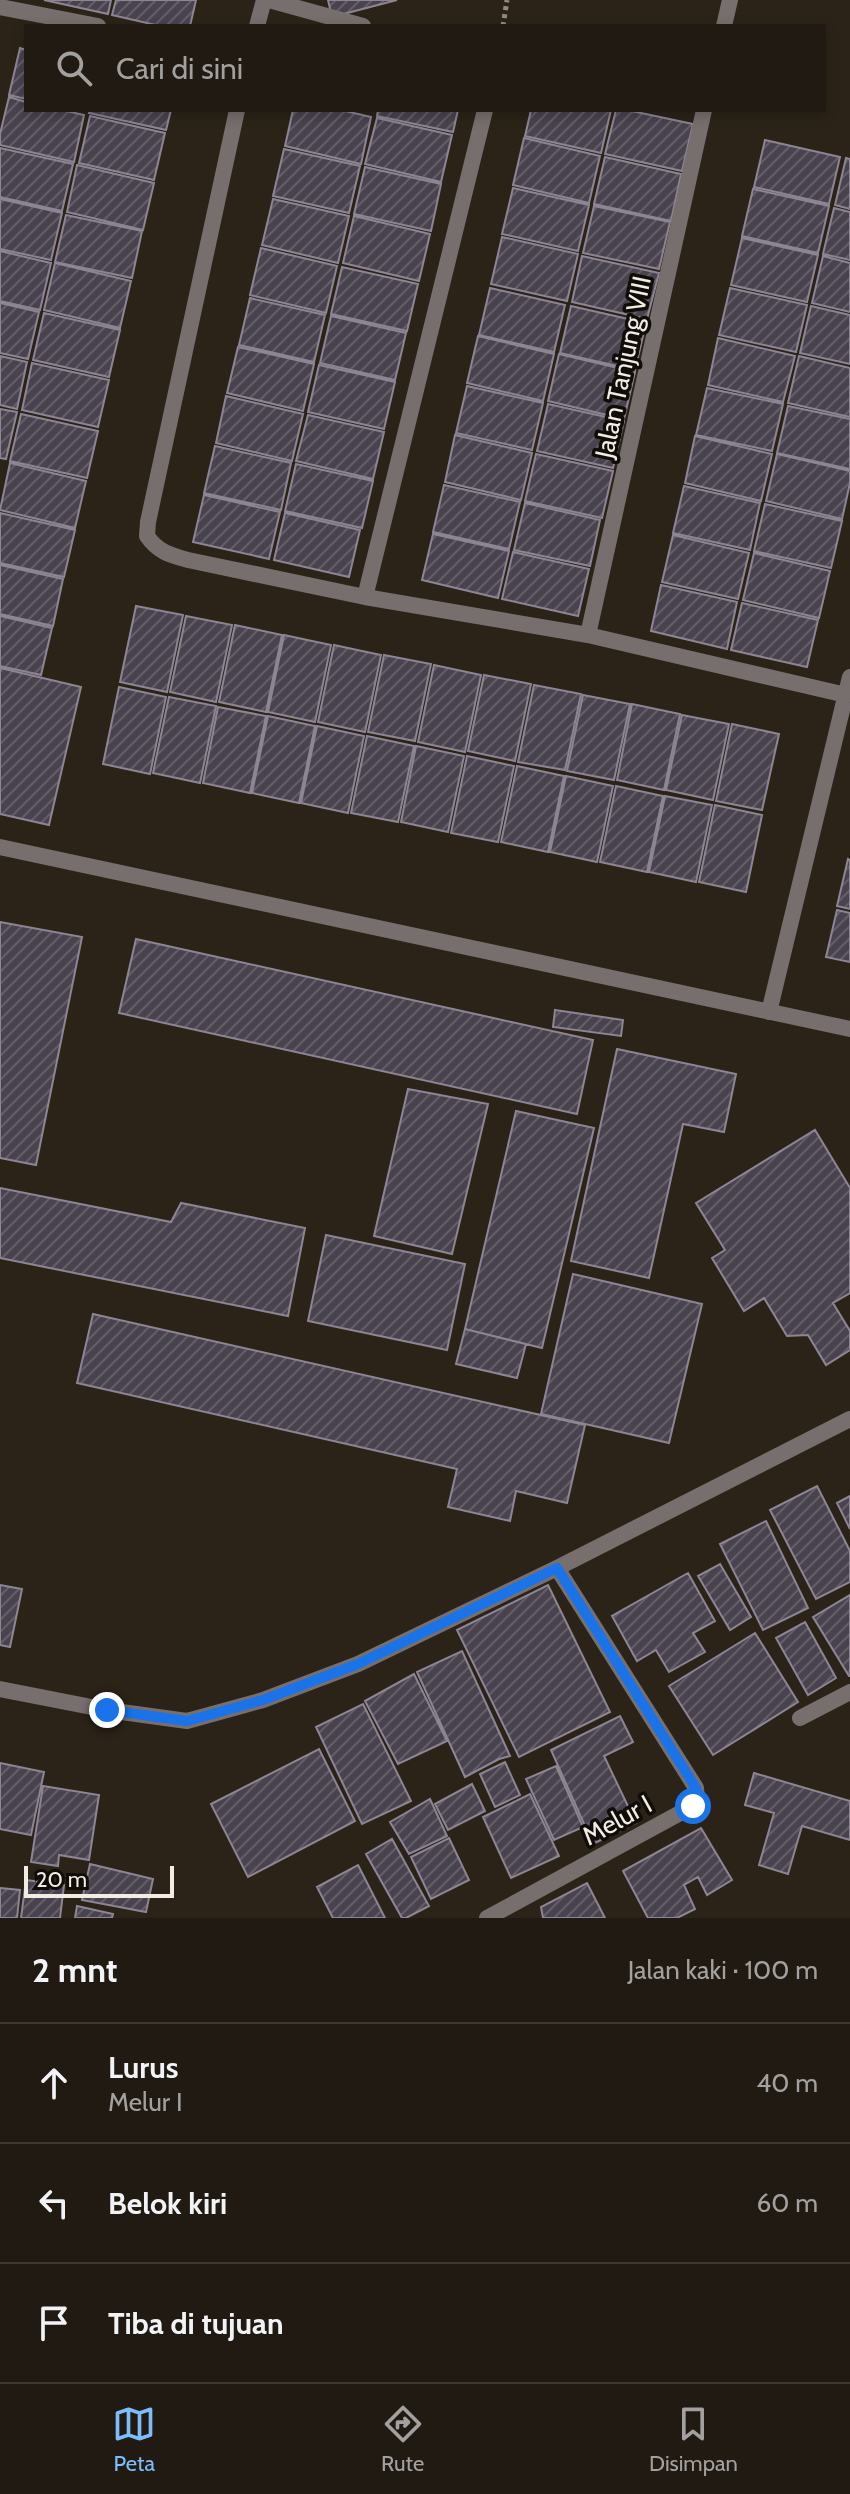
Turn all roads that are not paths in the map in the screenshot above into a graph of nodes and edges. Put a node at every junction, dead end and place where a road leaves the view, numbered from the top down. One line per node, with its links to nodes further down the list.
1 (266, 0): 5 (street); 6 (street)
2 (730, 0): 7 (street)
3 (0, 7): 4 (street)
4 (88, 24)
5 (258, 24)
6 (356, 24)
7 (724, 24)
8 (237, 112): 11 (street)
9 (485, 112): 11 (street)
10 (704, 112): 12 (street, Jalan Tanjung VIII)
11 (365, 597): 12 (street)
12 (588, 635): 14 (street)
13 (850, 677): 14 (street)
14 (846, 695): 16 (street)
15 (0, 847): 16 (street)
16 (769, 1012): 17 (street)
17 (850, 1029)
18 (850, 1419): 19 (street)
19 (557, 1568): 20 (street); 23 (street, Melur I)
20 (0, 1689)
21 (850, 1692): 22 (street)
22 (800, 1718)
23 (487, 1918)

